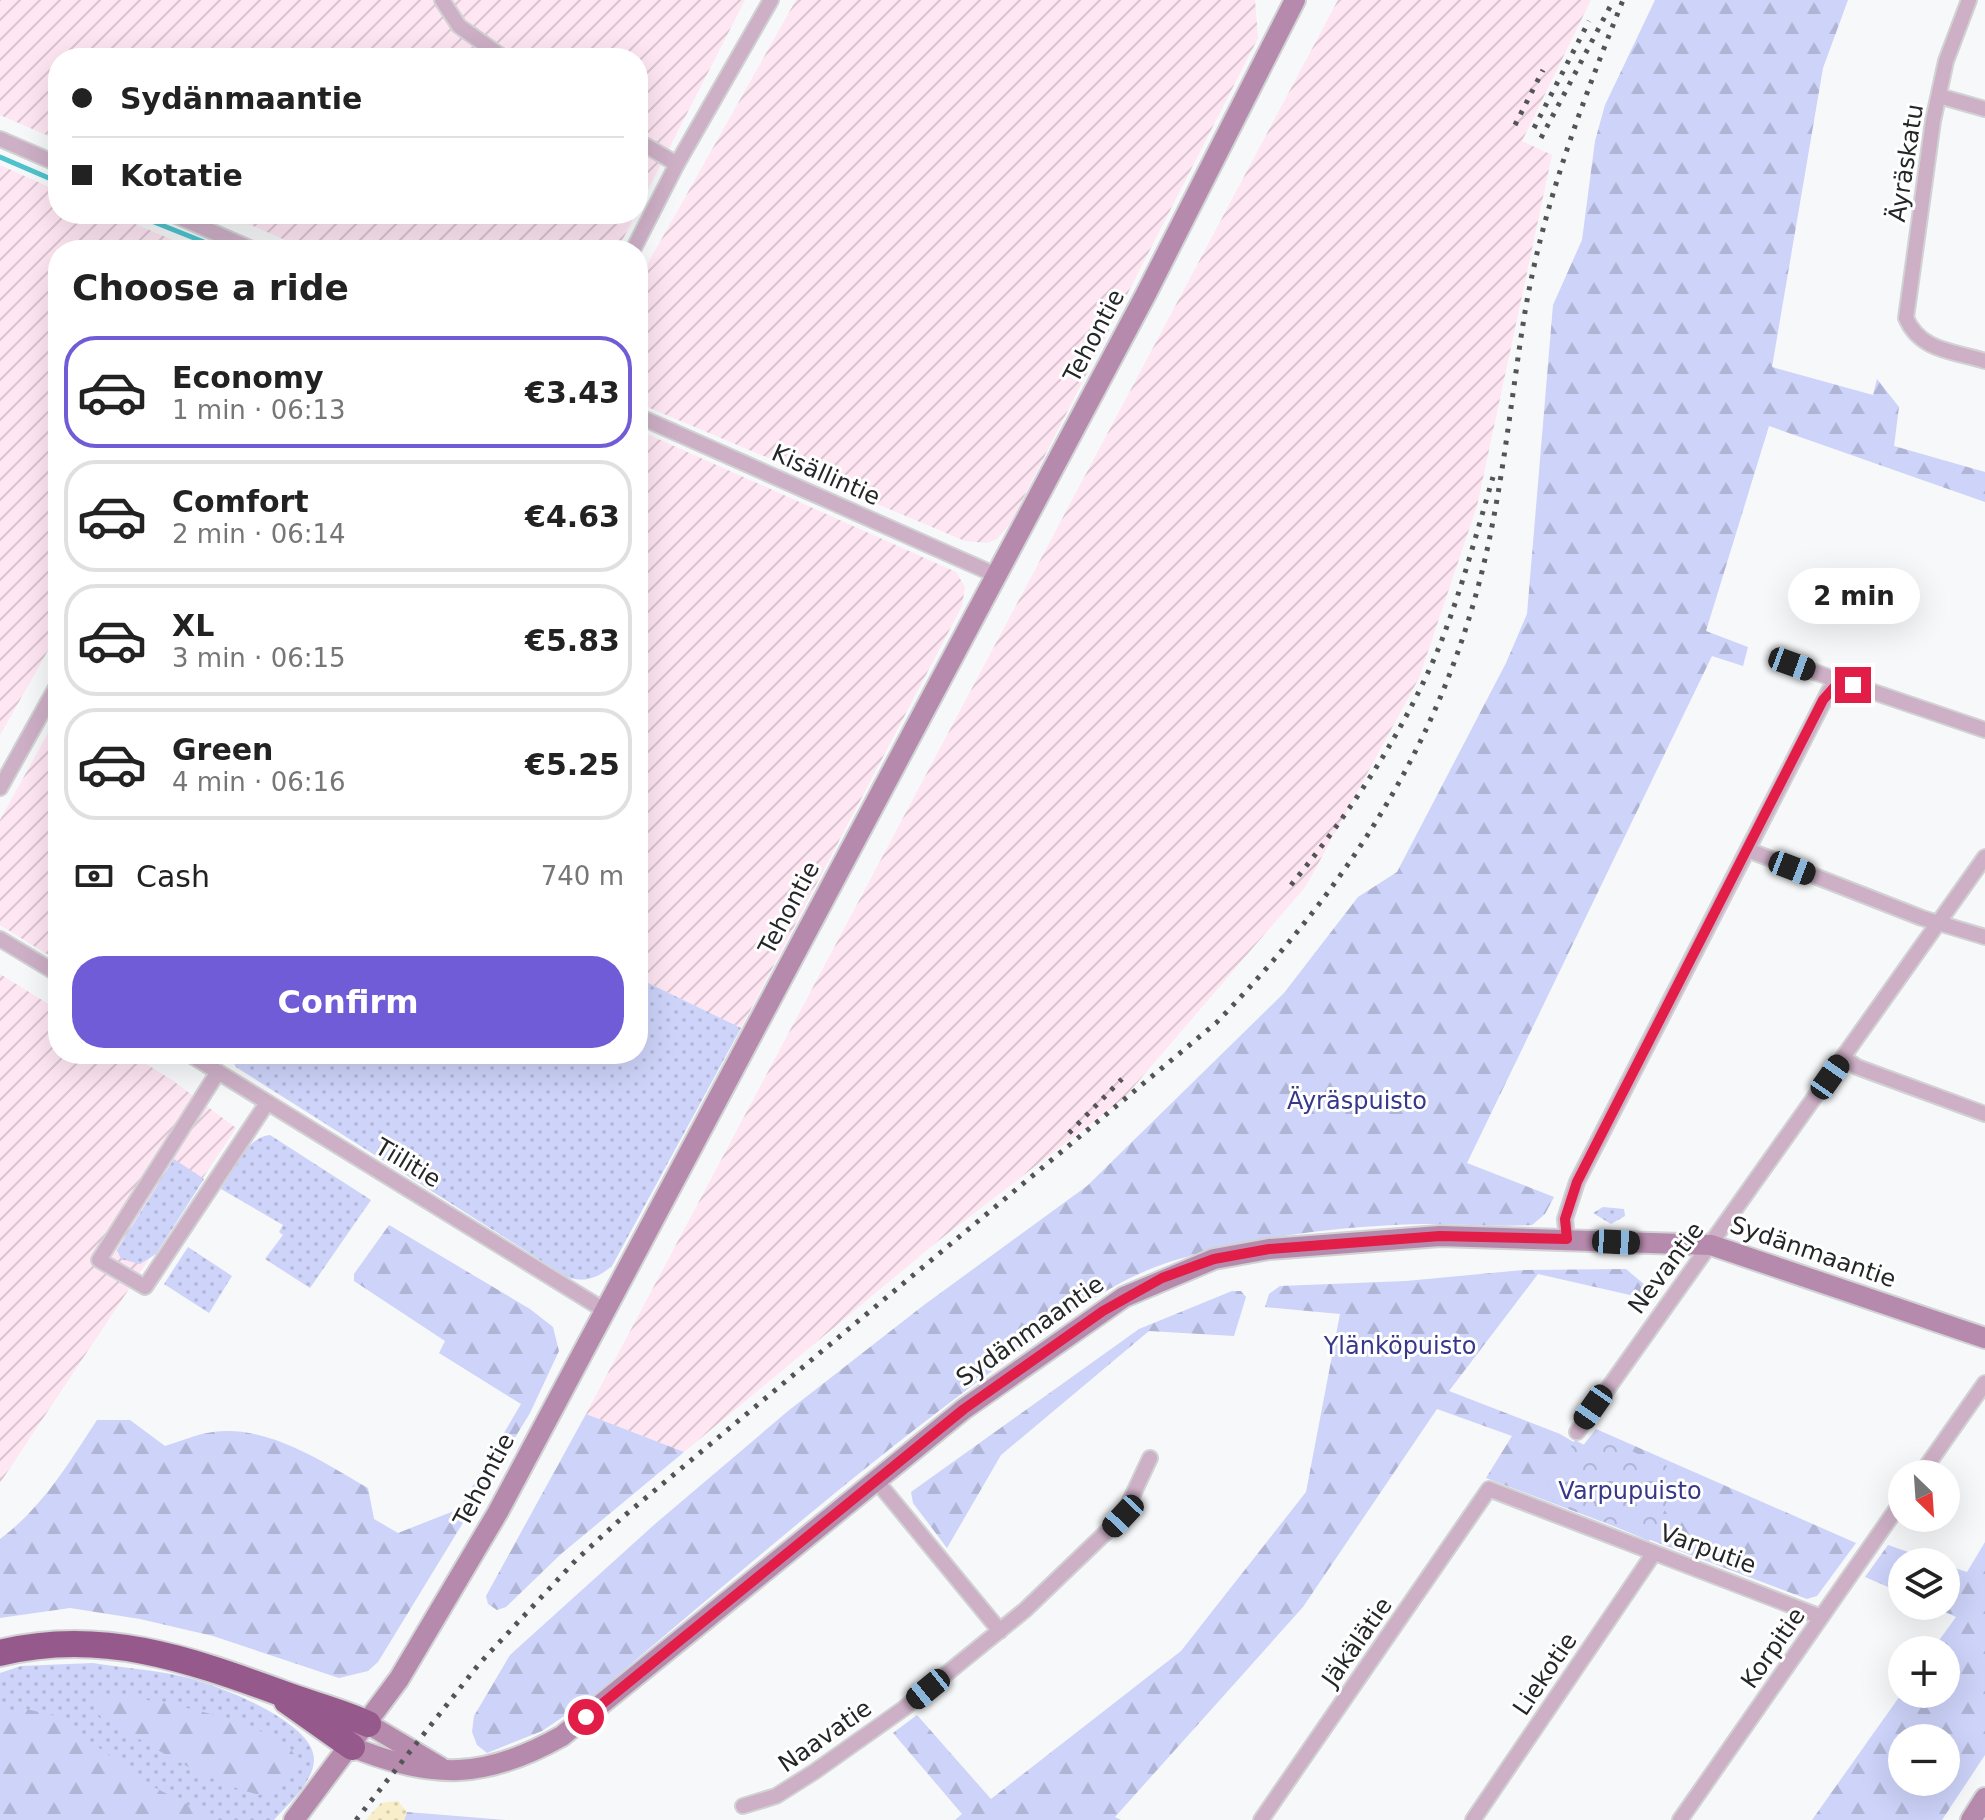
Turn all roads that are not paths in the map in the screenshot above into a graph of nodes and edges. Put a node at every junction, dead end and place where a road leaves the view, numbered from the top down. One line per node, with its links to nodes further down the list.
1 (442, 0): 5 (street)
2 (771, 0): 11 (street)
3 (1295, 0): 17 (street, Tehontie)
4 (1969, 0): 6 (street, Äyräskatu)
5 (490, 48)
6 (1939, 96): 7 (street); 15 (street, Äyräskatu)
7 (1985, 109)
8 (0, 139): 10 (street)
9 (648, 147): 11 (street)
10 (48, 160)
11 (677, 164): 12 (street)
12 (648, 221)
13 (195, 224): 14 (street)
14 (231, 240)
15 (1985, 361)
16 (648, 420): 17 (street, Kisällintie)
17 (996, 575): 36 (street, Tehontie)
18 (1779, 660): 19 (street)
19 (1837, 684): 21 (street); 23 (street)
20 (48, 702): 22 (street)
21 (1985, 730)
22 (0, 788)
23 (1748, 850): 25 (street); 34 (street)
24 (1985, 857): 25 (street, Nevantie)
25 (1939, 921): 26 (street); 29 (street, Nevantie)
26 (1985, 937)
27 (0, 939): 28 (street)
28 (48, 968)
29 (1844, 1058): 33 (street); 35 (street, Nevantie)
30 (206, 1064): 31 (street, Tiilitie)
31 (218, 1072): 32 (street, Tiilitie); 32 (street)
32 (267, 1103): 36 (street, Tiilitie)
33 (1985, 1114)
34 (1567, 1239): 35 (street, Sydänmaantie); 42 (street, Sydänmaantie)
35 (1711, 1245): 37 (street, Sydänmaantie); 39 (street, Nevantie)
36 (604, 1310): 50 (street, Tehontie)
37 (1985, 1338)
38 (1985, 1383): 41 (street)
39 (1577, 1432)
40 (1150, 1458): 47 (street, Naavatie)
41 (1931, 1460)
42 (875, 1479): 47 (street); 52 (street, Sydänmaantie)
43 (1489, 1489): 45 (street, Varputie); 56 (street, Jäkälätie)
44 (1888, 1521): 46 (street, Korpitie)
45 (1654, 1553): 46 (street, Varputie); 57 (street, Liekotie)
46 (1821, 1617): 58 (street, Korpitie)
47 (1000, 1631): 54 (street, Naavatie)
48 (0, 1653): 49 (highway)
49 (259, 1685): 50 (highway); 51 (highway)
50 (368, 1724): 51 (street, Tehontie); 52 (street)
51 (352, 1747): 52 (street, Sydänmaantie); 55 (street, Tehontie)
52 (445, 1769)
53 (1985, 1798): 59 (street)
54 (743, 1806)
55 (294, 1820)
56 (1261, 1820)
57 (1473, 1820)
58 (1680, 1820)
59 (1971, 1820)

